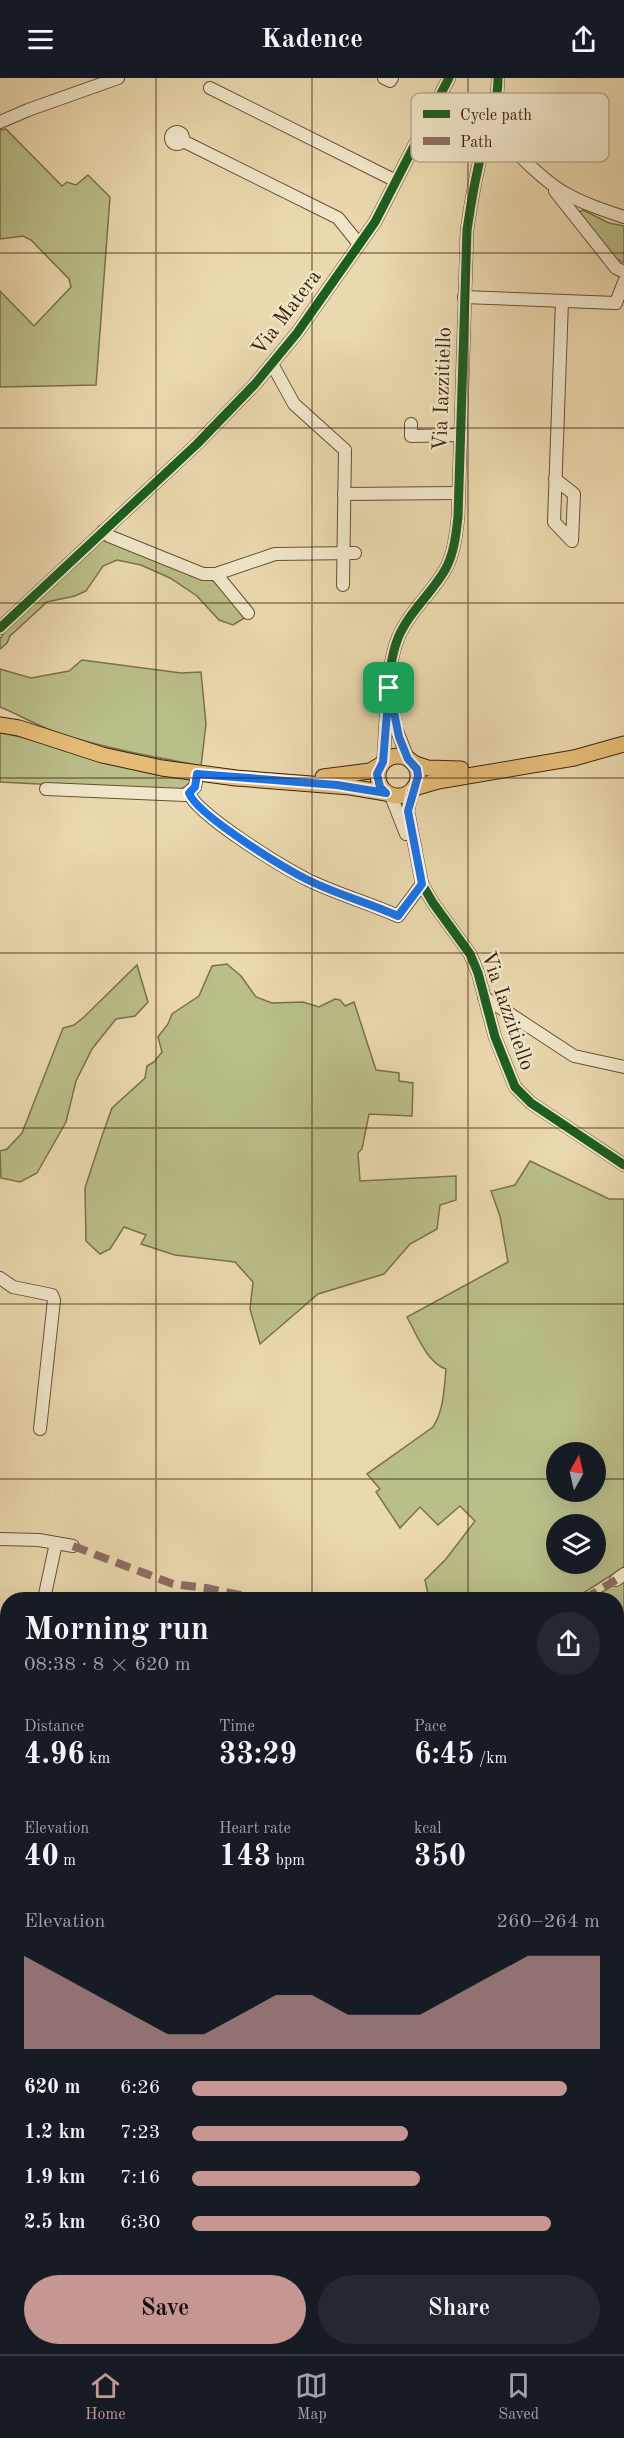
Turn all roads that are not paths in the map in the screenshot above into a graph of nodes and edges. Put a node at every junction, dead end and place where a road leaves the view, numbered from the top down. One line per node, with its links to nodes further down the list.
1 (118, 78): 9 (street)
2 (384, 78): 3 (street)
3 (392, 78)
4 (449, 78): 7 (street, Via Matera)
5 (498, 78): 8 (street, Via Iazzitiello)
6 (210, 88): 15 (street)
7 (441, 93)
8 (497, 93)
9 (0, 122)
10 (183, 141): 17 (street)
11 (411, 152): 15 (street, Via Matera)
12 (481, 162): 20 (street, Via Iazzitiello)
13 (528, 162): 14 (street)
14 (540, 174): 16 (street); 18 (street)
15 (396, 181): 17 (street, Via Matera)
16 (624, 217)
17 (359, 244): 22 (street, Via Matera)
18 (624, 272)
19 (624, 282): 21 (street)
20 (464, 297): 21 (street); 24 (street, Via Iazzitiello)
21 (562, 301): 25 (street)
22 (272, 364): 27 (street); 28 (street, Via Matera)
23 (411, 424): 24 (street)
24 (459, 435): 26 (street, Via Iazzitiello)
25 (555, 479)
26 (458, 493): 27 (street); 34 (street, Via Iazzitiello)
27 (344, 494): 29 (street)
28 (103, 531): 30 (street); 33 (street, Via Matera)
29 (349, 553): 30 (street); 31 (street)
30 (216, 574): 32 (street)
31 (343, 585)
32 (248, 613)
33 (0, 627)
34 (389, 688): 39 (street); 40 (street)
35 (0, 715): 37 (main road)
36 (0, 725): 37 (main road)
37 (19, 728): 42 (main road)
38 (624, 744): 41 (main road)
39 (410, 761): 40 (main road); 41 (main road); 45 (main road)
40 (382, 763): 43 (main road); 47 (main road)
41 (530, 765): 45 (main road)
42 (197, 774): 43 (main road); 46 (street)
43 (275, 781): 47 (main road)
44 (46, 789): 46 (street)
45 (413, 790): 47 (main road); 48 (street)
46 (189, 793): 49 (street)
47 (388, 794): 48 (street)
48 (417, 863): 49 (street, Via Iazzitiello)
49 (422, 884): 50 (street, Via Iazzitiello)
50 (484, 997): 51 (street); 52 (street, Via Iazzitiello)
51 (624, 1066)
52 (624, 1165)
53 (0, 1278): 54 (street)
54 (40, 1429)
55 (0, 1539): 56 (street)
56 (56, 1543): 57 (street); 58 (street)
57 (73, 1546)
58 (46, 1592)

